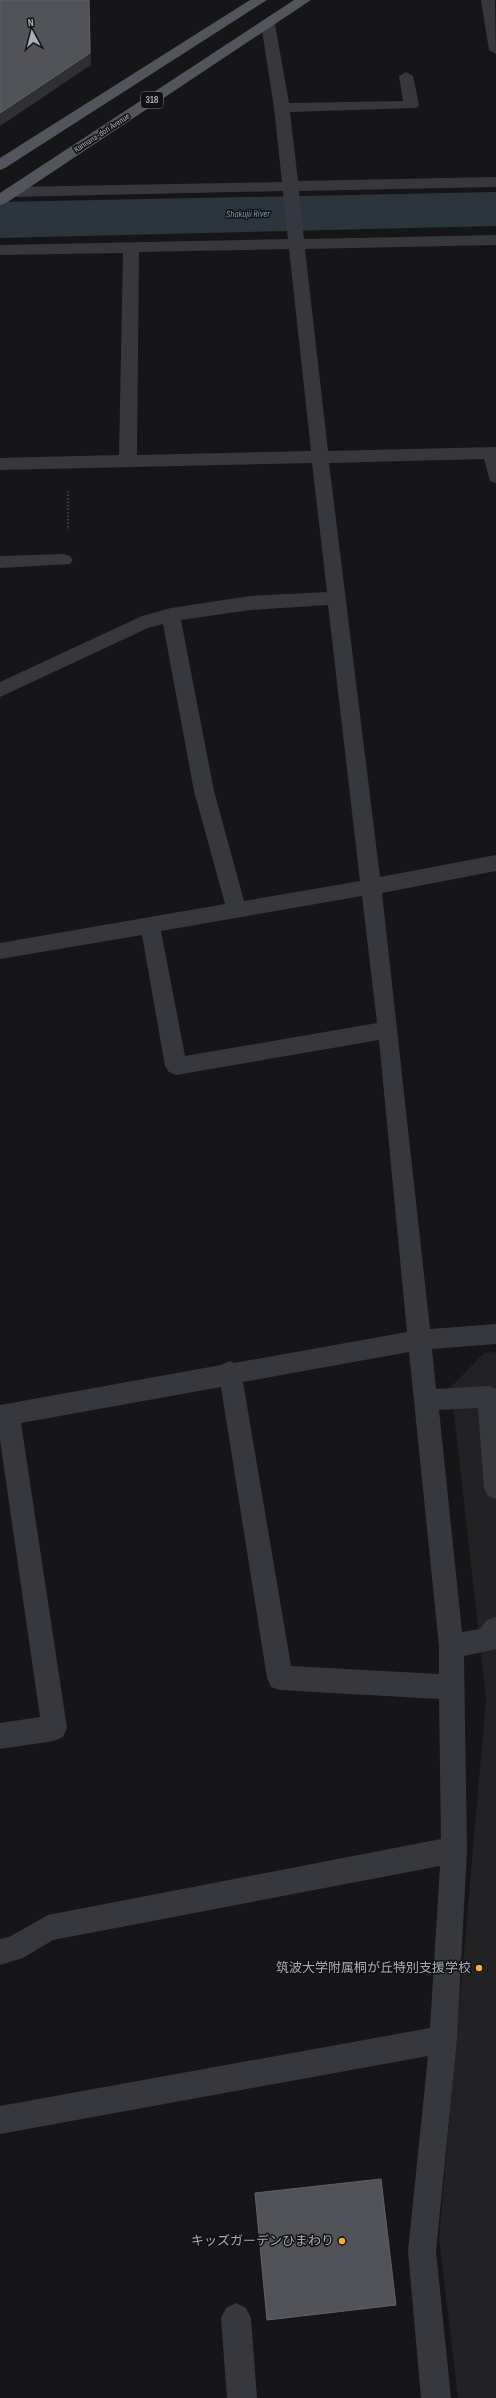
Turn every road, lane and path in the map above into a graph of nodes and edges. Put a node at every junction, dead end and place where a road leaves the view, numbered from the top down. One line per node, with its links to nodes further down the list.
1 (260, 0): 8 (main road, 318)
2 (304, 0): 4 (main road, Kannana-dori Avenue / 318)
3 (488, 0): 5 (street)
4 (268, 24): 7 (street); 11 (main road, Kannana-dori Avenue / 318)
5 (496, 50)
6 (406, 76): 7 (street)
7 (282, 108): 10 (street)
8 (0, 165)
9 (496, 182): 10 (street)
10 (290, 187): 11 (street); 13 (street)
11 (6, 196)
12 (496, 240): 13 (street)
13 (297, 242): 14 (street); 17 (street)
14 (131, 247): 15 (street); 18 (street)
15 (0, 250)
16 (494, 453): 17 (street); 21 (street)
17 (320, 457): 18 (street); 24 (street)
18 (128, 461): 19 (street)
19 (68, 463): 20 (street); 22 (path)
20 (0, 464)
21 (496, 477)
22 (64, 560): 23 (street)
23 (0, 562)
24 (337, 598): 25 (street); 28 (street)
25 (171, 615): 26 (street); 29 (street)
26 (0, 690)
27 (496, 863): 28 (street)
28 (370, 887): 29 (street); 32 (street)
29 (236, 909): 30 (street)
30 (150, 925): 31 (street); 32 (street)
31 (0, 951)
32 (388, 1030): 34 (street)
33 (496, 1334): 34 (street)
34 (420, 1340): 35 (street); 37 (street)
35 (230, 1372): 38 (street); 42 (street)
36 (492, 1394): 37 (street); 39 (street)
37 (426, 1400): 41 (street)
38 (4, 1415): 43 (street)
39 (496, 1488)
40 (496, 1629): 41 (street)
41 (452, 1646): 42 (street)
42 (451, 1687): 44 (street)
43 (0, 1736)
44 (454, 1850): 45 (street); 46 (street)
45 (0, 1952)
46 (443, 2039): 47 (street); 50 (street)
47 (0, 2120)
48 (236, 2318): 49 (street)
49 (242, 2398)
50 (436, 2398)

